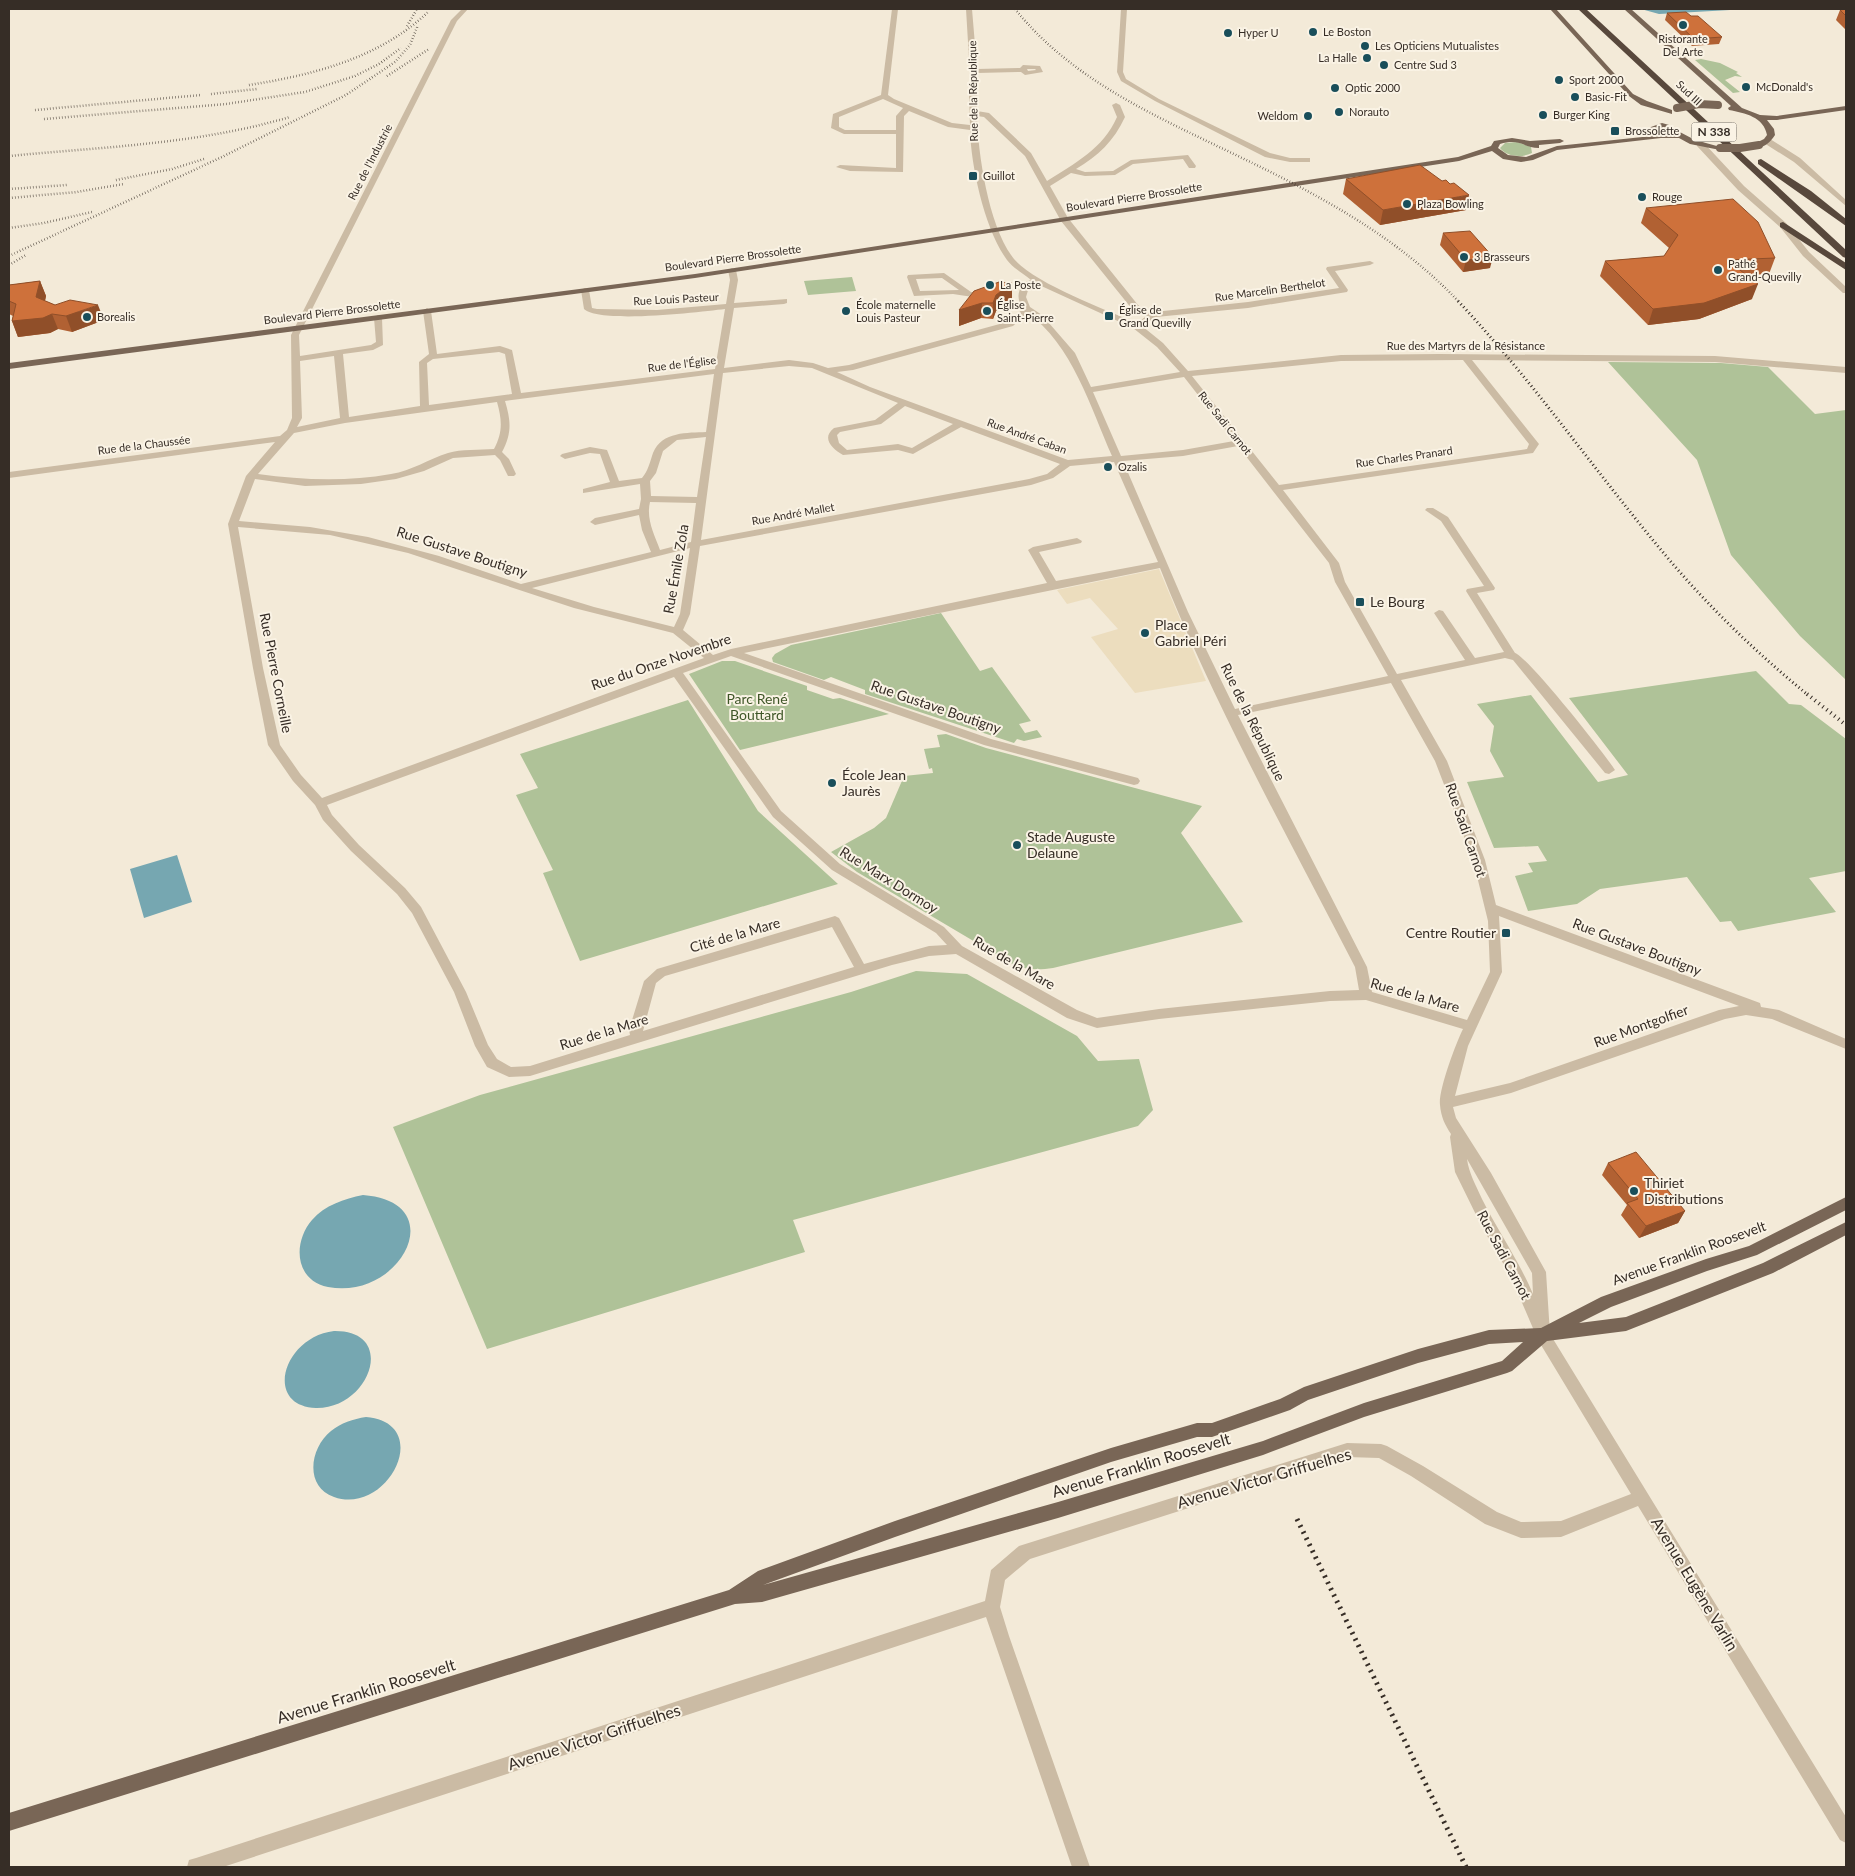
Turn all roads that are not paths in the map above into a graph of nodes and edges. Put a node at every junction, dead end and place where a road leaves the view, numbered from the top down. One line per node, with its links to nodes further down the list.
1 (465, 9): 61 (street, Rue de l'Industrie)
2 (895, 9): 10 (street)
3 (969, 9): 9 (street, Rue de la République)
4 (1124, 9): 33 (street)
5 (1553, 9): 18 (main road)
6 (1582, 9): 45 (highway, Sud III / N 338)
7 (1627, 9): 15 (main road)
8 (1024, 70): 9 (street)
9 (974, 71): 17 (street, Rue de la République)
10 (884, 96): 13 (street); 23 (street)
11 (1694, 99): 16 (highway, Sud III / N 338)
12 (1116, 105): 37 (street)
13 (908, 108): 21 (street); 23 (street)
14 (1845, 108): 19 (main road); 22 (main road)
15 (1739, 109): 18 (main road, bridge); 19 (main road)
16 (1707, 111)
17 (973, 112): 21 (street, Rue de la République); 38 (street)
18 (1669, 112): 20 (main road)
19 (1758, 117): 22 (main road)
20 (1665, 125): 24 (main road); 27 (main road)
21 (973, 128): 44 (street, Rue de la République)
22 (1771, 129): 26 (main road)
23 (900, 132): 36 (street)
24 (1678, 136): 28 (main road); 30 (main road)
25 (1734, 137): 34 (highway, N 338)
26 (1767, 141): 28 (main road, bridge); 39 (street)
27 (1530, 143): 29 (main road, Boulevard Pierre Brossolette); 30 (main road)
28 (1700, 144): 43 (street)
29 (1494, 148): 31 (main road); 32 (main road, Boulevard Pierre Brossolette)
30 (1540, 153): 31 (main road, Boulevard Pierre Brossolette)
31 (1506, 157): 32 (main road, Boulevard Pierre Brossolette)
32 (1459, 158): 41 (main road, Boulevard Pierre Brossolette)
33 (1307, 160)
34 (1761, 162): 40 (highway, N 338); 42 (highway)
35 (1192, 166): 37 (street)
36 (840, 167)
37 (1069, 170): 38 (street)
38 (1046, 185): 41 (street)
39 (1846, 204)
40 (1811, 208)
41 (1064, 219): 44 (main road, Boulevard Pierre Brossolette); 58 (street)
42 (1846, 223)
43 (1782, 226): 47 (highway); 51 (street)
44 (994, 230): 48 (main road, Boulevard Pierre Brossolette); 49 (street, Rue Sadi Carnot)
45 (1846, 255)
46 (1370, 263): 58 (street, Rue Marcelin Berthelot)
47 (1846, 267)
48 (732, 270): 50 (main road, Boulevard Pierre Brossolette); 55 (street, Rue Émile Zola)
49 (1037, 281): 56 (street); 60 (street, Rue Sadi Carnot)
50 (585, 290): 55 (street, Rue Louis Pasteur); 57 (main road, Boulevard Pierre Brossolette)
51 (1846, 291)
52 (969, 294): 52 (street); 53 (street)
53 (1000, 295)
54 (784, 301): 55 (street, Rue Louis Pasteur)
55 (729, 307): 67 (street, Rue Émile Zola)
56 (1027, 309): 69 (street, Rue de l'Église); 71 (street, Rue de la République)
57 (427, 311): 59 (main road, Boulevard Pierre Brossolette); 63 (street)
58 (1154, 315): 60 (street, Rue Marcelin Berthelot)
59 (378, 318): 61 (main road, Boulevard Pierre Brossolette); 62 (street)
60 (1136, 326): 70 (street, Rue Sadi Carnot)
61 (298, 328): 65 (street); 66 (main road, Boulevard Pierre Brossolette)
62 (338, 352): 65 (street); 76 (street)
63 (430, 357): 72 (street); 75 (street)
64 (1465, 357): 68 (street, Rue des Martyrs de la Résistance); 70 (street, Rue des Martyrs de la Résistance); 90 (street, Rue Charles Pranard)
65 (295, 359): 79 (street)
66 (9, 366)
67 (719, 370): 69 (street, Rue de l'Église); 72 (street, Rue de l'Église); 78 (street, Rue Émile Zola)
68 (1846, 370)
69 (827, 371): 74 (street, Rue André Caban)
70 (1186, 374): 71 (street, Rue des Martyrs de la Résistance); 80 (street, Rue Sadi Carnot)
71 (1088, 390): 83 (street, Rue de la République)
72 (516, 396): 73 (street, Rue de l'Église)
73 (500, 398): 75 (street, Rue de l'Église); 81 (street)
74 (904, 403): 77 (street, Rue André Caban); 77 (street)
75 (425, 408): 76 (street, Rue de l'Église)
76 (345, 420): 79 (street, Rue de l'Église)
77 (960, 424): 84 (street, Rue André Caban)
78 (710, 434): 88 (street, Rue Émile Zola); 93 (street, Rue Émile Zola)
79 (287, 435): 86 (street, Rue de la Chaussée); 87 (street)
80 (1241, 443): 83 (street); 90 (street, Rue Sadi Carnot)
81 (497, 452): 85 (street); 87 (street)
82 (565, 456): 89 (street)
83 (1116, 459): 84 (street, Rue André Caban); 101 (street, Rue de la République)
84 (1067, 463): 99 (street, Rue André Mallet)
85 (511, 474)
86 (9, 475)
87 (251, 476): 97 (street)
88 (645, 481): 89 (street); 92 (street, Rue Émile Zola)
89 (615, 484): 91 (street)
90 (1277, 488): 111 (street, Rue Sadi Carnot)
91 (586, 491)
92 (646, 499): 93 (street); 95 (street, Rue Émile Zola)
93 (701, 500): 99 (street, Rue Émile Zola)
94 (1430, 510): 107 (street)
95 (643, 511): 96 (street); 100 (street, Rue Émile Zola)
96 (595, 522)
97 (233, 524): 103 (street, Rue Gustave Boutigny); 115 (street, Rue Pierre Corneille)
98 (1077, 541): 102 (street)
99 (695, 544): 100 (street, Rue André Mallet); 105 (street, Rue Émile Zola)
100 (656, 553): 103 (street, Rue André Mallet)
101 (1164, 564): 102 (street, Rue du Onze Novembre); 112 (street, Rue de la République)
102 (1053, 585): 106 (street, Rue du Onze Novembre)
103 (522, 587): 105 (street, Rue Gustave Boutigny)
104 (1439, 613): 109 (street)
105 (677, 631): 108 (street, Rue Émile Zola)
106 (731, 652): 108 (street, Rue du Onze Novembre); 114 (street, Rue Gustave Boutigny)
107 (1510, 656): 109 (street); 113 (street)
108 (710, 658): 110 (street, Rue du Onze Novembre)
109 (1472, 662): 111 (street)
110 (676, 671): 115 (street, Rue du Onze Novembre); 117 (street, Rue Marx Dormoy)
111 (1396, 678): 112 (street); 116 (street, Rue Sadi Carnot)
112 (1231, 712): 119 (street, Rue de la République)
113 (1609, 770)
114 (1134, 781)
115 (320, 803): 124 (street, Rue Pierre Corneille)
116 (1491, 908): 120 (street, Rue Gustave Boutigny); 121 (street, Rue Sadi Carnot)
117 (958, 949): 118 (street, Rue de la Mare); 119 (street, Rue de la Mare)
118 (861, 969): 122 (street, Rue de la Mare); 122 (street, Cité de la Mare)
119 (1366, 995): 121 (street, Rue de la Mare)
120 (1774, 1014): 123 (street, Rue Montgolfier); 125 (street, Rue Montgolfier)
121 (1470, 1026): 125 (street, Rue Sadi Carnot)
122 (637, 1038): 124 (street, Rue de la Mare)
123 (1846, 1044)
124 (492, 1063)
125 (1446, 1103): 126 (street, Rue Sadi Carnot)
126 (1456, 1132): 129 (street, Rue Sadi Carnot); 129 (street, Rue Sadi Carnot)
127 (1846, 1203): 129 (main road, Avenue Franklin Roosevelt)
128 (1846, 1228): 129 (main road, Avenue Franklin Roosevelt)
129 (1543, 1334): 130 (street, Avenue Eugène Varlin); 131 (main road, Avenue Franklin Roosevelt); 131 (main road, Avenue Franklin Roosevelt)
130 (1642, 1497): 132 (street, Avenue Victor Griffuelhes); 134 (street, Avenue Eugène Varlin)
131 (735, 1596): 133 (main road, Avenue Franklin Roosevelt)
132 (992, 1607): 135 (street, Avenue Victor Griffuelhes); 136 (street, Avenue Victor Griffuelhes)
133 (9, 1822)
134 (1846, 1834)
135 (196, 1867)
136 (1081, 1867)

